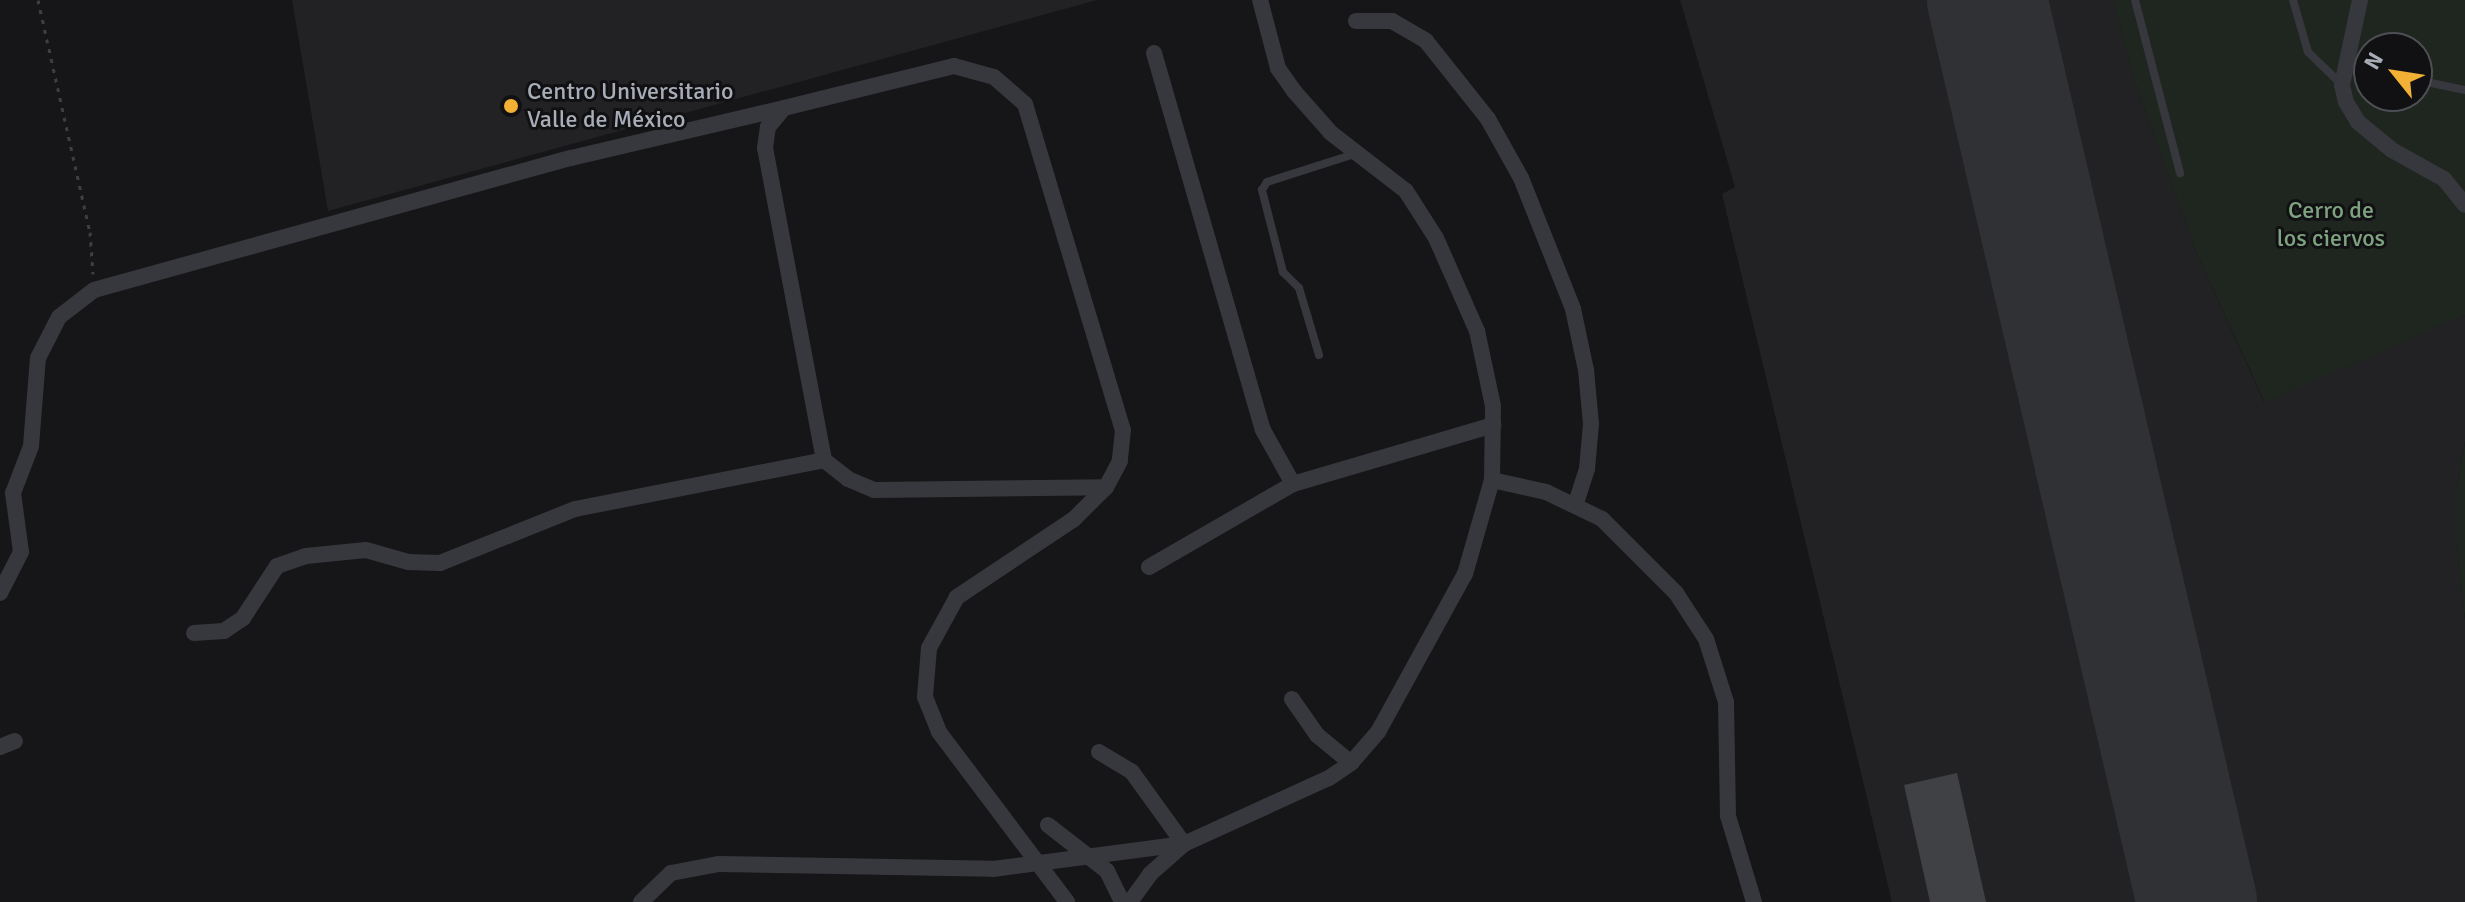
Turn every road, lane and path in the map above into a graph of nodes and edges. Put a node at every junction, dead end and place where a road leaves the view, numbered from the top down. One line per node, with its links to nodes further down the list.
1 (38, 0): 17 (path)
2 (1260, 0): 14 (street)
3 (2135, 0): 15 (lane)
4 (2293, 0): 11 (lane)
5 (2360, 0): 8 (street)
6 (1356, 21): 24 (street)
7 (1154, 53): 22 (street)
8 (2347, 62): 9 (lane); 11 (street)
9 (2353, 63)
10 (2433, 83): 12 (lane)
11 (2342, 85): 16 (street)
12 (2465, 90)
13 (784, 108): 17 (street); 20 (street); 23 (street)
14 (1359, 152): 18 (lane); 19 (street)
15 (2180, 173)
16 (2465, 205)
17 (94, 290): 26 (street)
18 (1319, 355)
19 (1493, 425): 21 (street); 22 (street)
20 (824, 460): 23 (street); 27 (street)
21 (1492, 480): 24 (street); 30 (street)
22 (1293, 484): 25 (street)
23 (1106, 487): 34 (street)
24 (1576, 502): 39 (street)
25 (1149, 567)
26 (0, 593)
27 (194, 633)
28 (1292, 699): 30 (street)
29 (1099, 752): 32 (street)
30 (1351, 763): 32 (street)
31 (1048, 825): 33 (street)
32 (1184, 844): 33 (street); 38 (street)
33 (1088, 854): 34 (street); 37 (street)
34 (1036, 863): 35 (street); 36 (street)
35 (641, 902)
36 (1067, 902)
37 (1122, 902)
38 (1130, 902)
39 (1754, 902)

